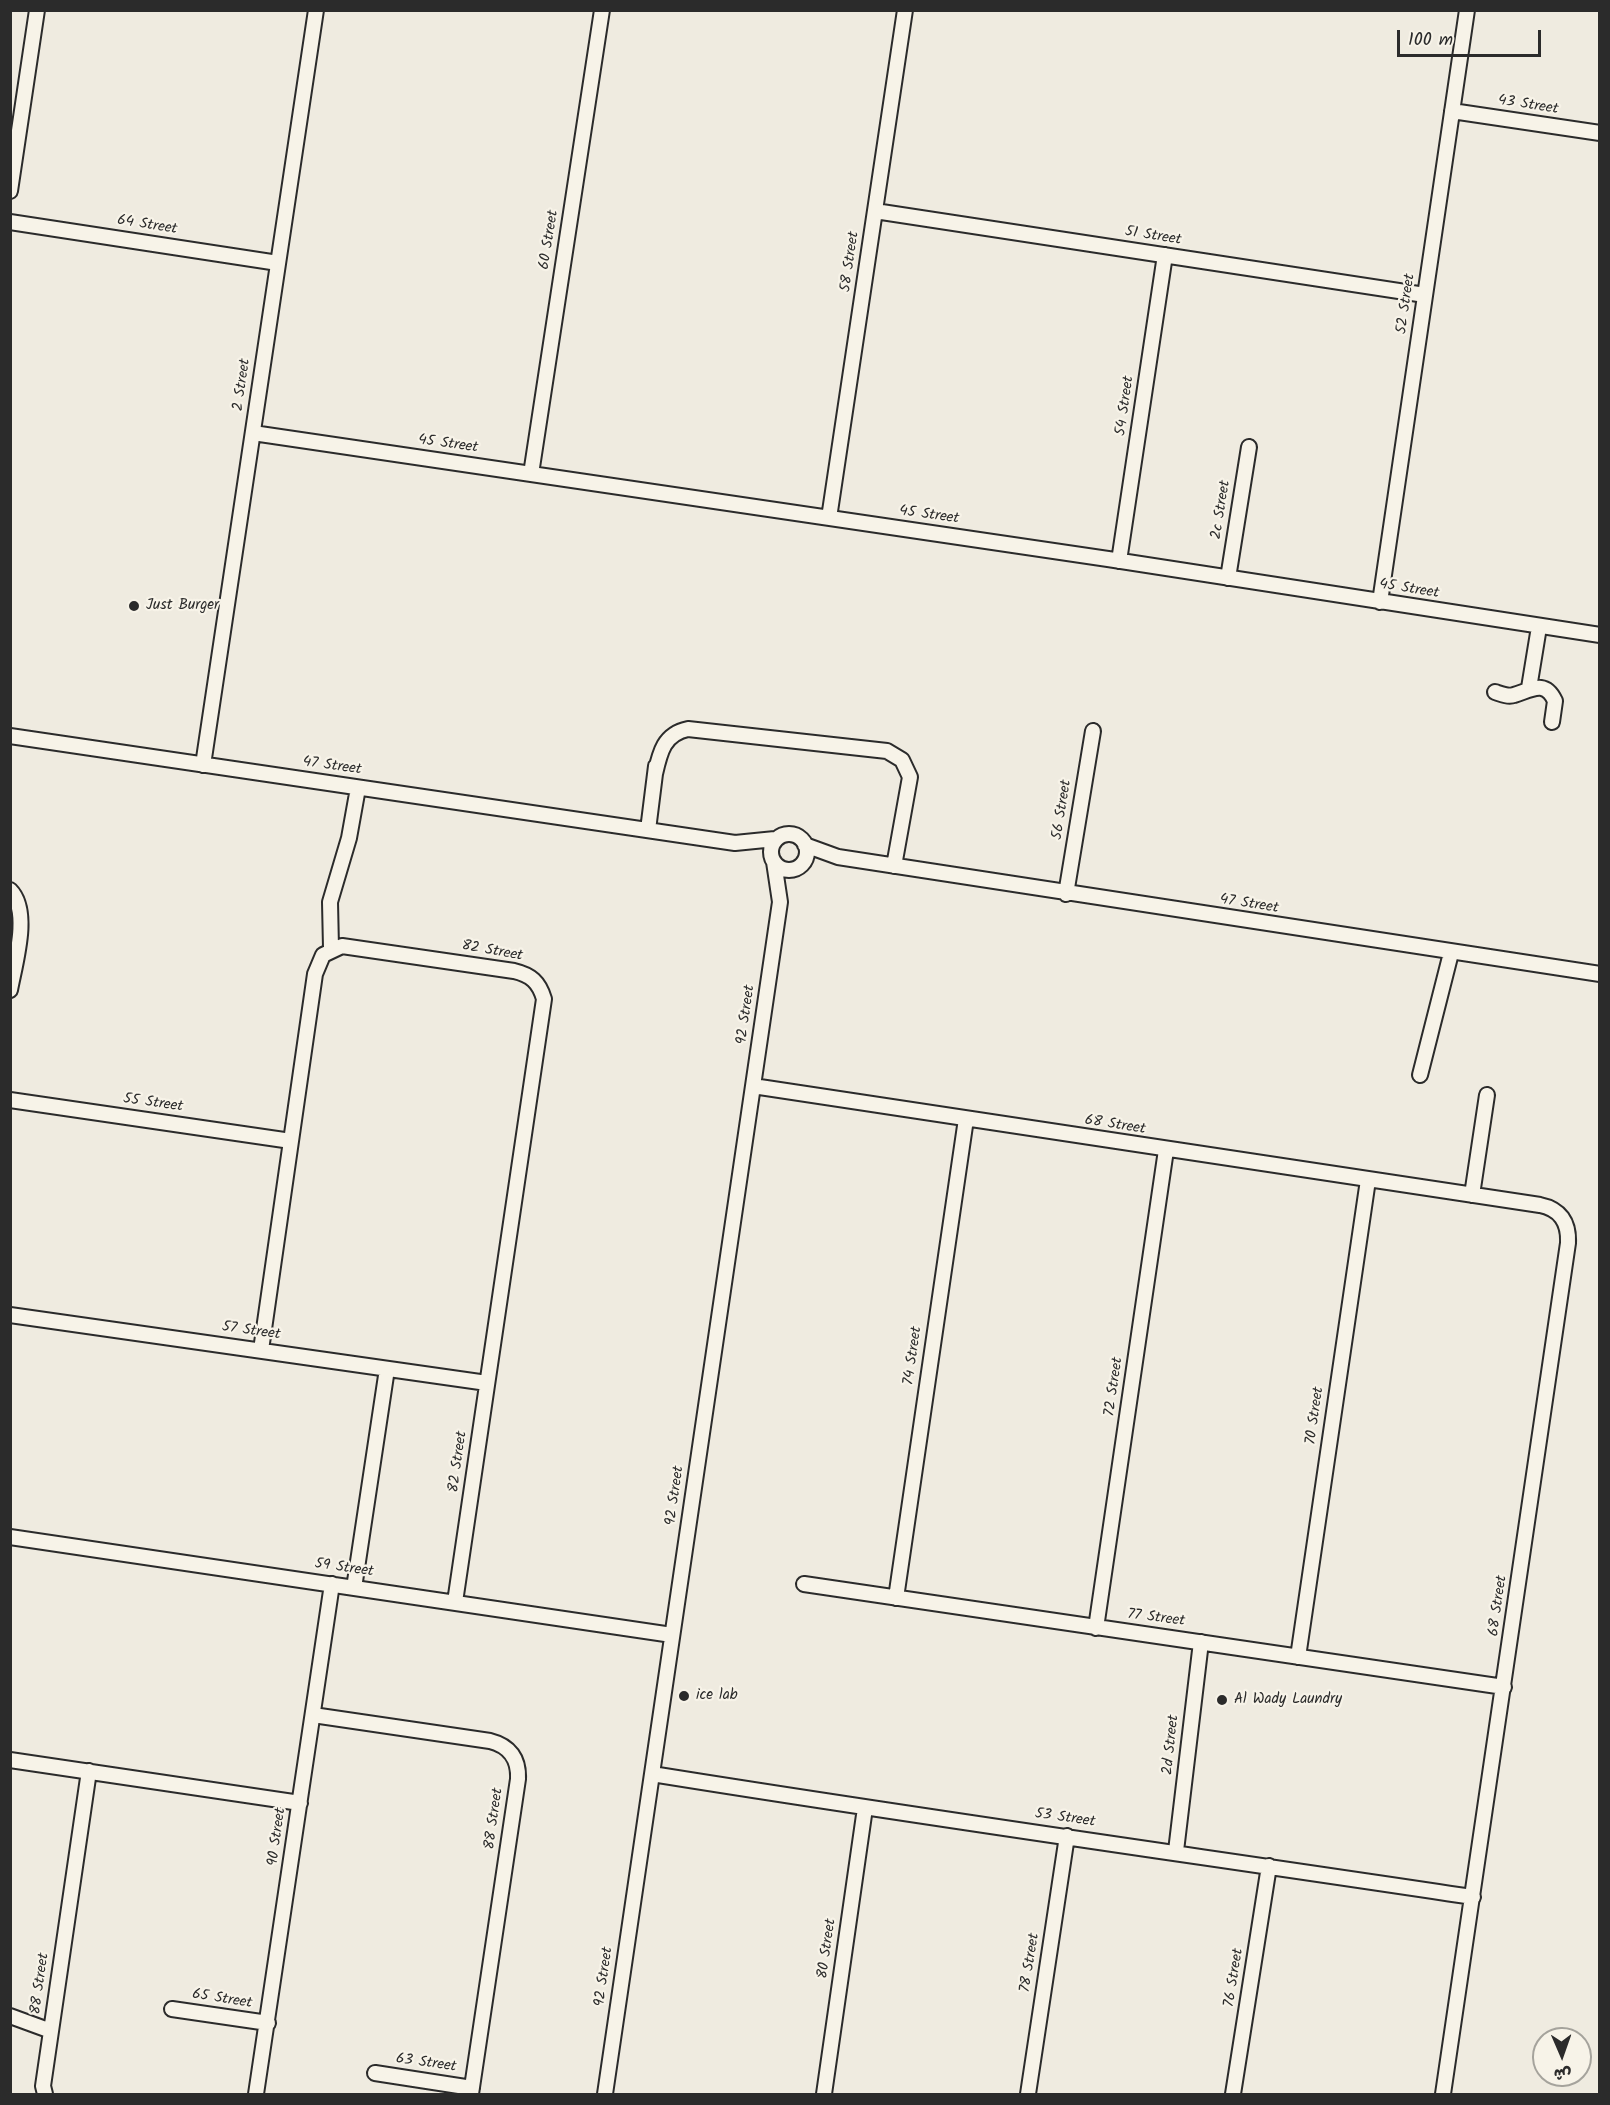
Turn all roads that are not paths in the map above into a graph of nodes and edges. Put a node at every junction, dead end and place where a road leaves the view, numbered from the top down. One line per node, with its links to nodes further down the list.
1 (37, 10): 8 (street)
2 (316, 10): 12 (street, 2 Street)
3 (602, 10): 16 (street, 60 Street)
4 (905, 10): 9 (street, 58 Street)
5 (1467, 10): 6 (street, 52 Street)
6 (1452, 111): 7 (street, 43 Street); 13 (street, 52 Street)
7 (1599, 133)
8 (10, 191)
9 (875, 211): 11 (street, 51 Street); 17 (street, 58 Street)
10 (10, 222): 12 (street, 64 Street)
11 (1165, 255): 13 (street, 51 Street); 18 (street, 54 Street)
12 (278, 263): 14 (street, 2 Street)
13 (1425, 295): 20 (street, 52 Street)
14 (253, 433): 16 (street, 45 Street); 28 (street, 2 Street)
15 (1249, 447): 19 (street, 2c Street)
16 (531, 474): 17 (street, 45 Street)
17 (829, 518): 18 (street, 45 Street)
18 (1119, 561): 19 (street, 45 Street)
19 (1228, 578): 20 (street, 45 Street)
20 (1380, 602): 21 (street, 45 Street)
21 (1539, 627): 22 (street, 45 Street); 23 (street)
22 (1599, 635)
23 (1529, 688): 24 (street); 25 (street)
24 (1495, 692)
25 (1552, 722)
26 (1093, 731): 39 (street, 56 Street)
27 (10, 736): 28 (street, 47 Street)
28 (203, 765): 29 (street, 47 Street)
29 (358, 788): 30 (street, 47 Street); 41 (street)
30 (648, 830): 32 (street, 47 Street); 37 (street)
31 (775, 839): 32 (street, 47 Street); 33 (street); 35 (street)
32 (735, 843): 35 (street, 47 Street)
33 (805, 844): 34 (street, 47 Street); 36 (street)
34 (838, 857): 36 (street, 47 Street); 37 (street, 47 Street)
35 (773, 861): 36 (street); 40 (street, 92 Street)
36 (799, 866): 40 (street, 92 Street)
37 (894, 866): 39 (street, 47 Street)
38 (10, 890): 44 (street)
39 (1066, 894): 42 (street, 47 Street)
40 (780, 902): 46 (street, 92 Street)
41 (331, 948): 50 (street); 57 (street, 82 Street)
42 (1451, 952): 43 (street, 47 Street); 45 (street)
43 (1599, 974)
44 (10, 990)
45 (1420, 1075)
46 (753, 1086): 49 (street, 68 Street); 65 (street, 92 Street)
47 (1487, 1095): 53 (street)
48 (10, 1100): 50 (street, 55 Street)
49 (966, 1119): 51 (street, 68 Street); 62 (street, 74 Street)
50 (291, 1141): 55 (street)
51 (1166, 1150): 52 (street, 68 Street); 64 (street, 72 Street)
52 (1368, 1180): 53 (street, 68 Street); 67 (street, 70 Street)
53 (1472, 1195): 68 (street, 68 Street)
54 (10, 1315): 55 (street, 57 Street)
55 (261, 1350): 56 (street, 57 Street)
56 (387, 1368): 57 (street, 57 Street); 61 (street)
57 (487, 1383): 63 (street, 82 Street)
58 (10, 1537): 59 (street, 59 Street)
59 (332, 1584): 61 (street, 59 Street); 69 (street, 90 Street)
60 (804, 1584): 62 (street, 77 Street)
61 (354, 1588): 63 (street, 59 Street)
62 (896, 1598): 64 (street, 77 Street)
63 (455, 1602): 65 (street, 59 Street)
64 (1096, 1628): 66 (street, 77 Street)
65 (672, 1635): 72 (street, 92 Street)
66 (1201, 1642): 67 (street, 77 Street); 76 (street, 2d Street)
67 (1298, 1657): 68 (street, 77 Street)
68 (1504, 1687): 78 (street, 68 Street)
69 (313, 1715): 73 (street, 90 Street); 84 (street, 88 Street)
70 (10, 1760): 71 (street)
71 (89, 1771): 73 (street); 82 (street, 88 Street)
72 (652, 1774): 74 (street, 53 Street); 87 (street, 92 Street)
73 (300, 1803): 81 (street, 90 Street)
74 (865, 1808): 75 (street, 53 Street); 88 (street, 80 Street)
75 (1067, 1836): 76 (street, 53 Street); 89 (street, 78 Street)
76 (1176, 1851): 77 (street, 53 Street)
77 (1269, 1866): 78 (street, 53 Street); 90 (street, 76 Street)
78 (1473, 1897): 91 (street, 68 Street)
79 (172, 2009): 81 (street, 65 Street)
80 (10, 2016): 82 (street)
81 (268, 2024): 86 (street, 90 Street)
82 (51, 2031): 85 (street, 88 Street)
83 (375, 2073): 84 (street, 63 Street)
84 (472, 2091)
85 (45, 2094)
86 (256, 2094)
87 (604, 2094)
88 (824, 2094)
89 (1028, 2094)
90 (1233, 2094)
91 (1443, 2094)

